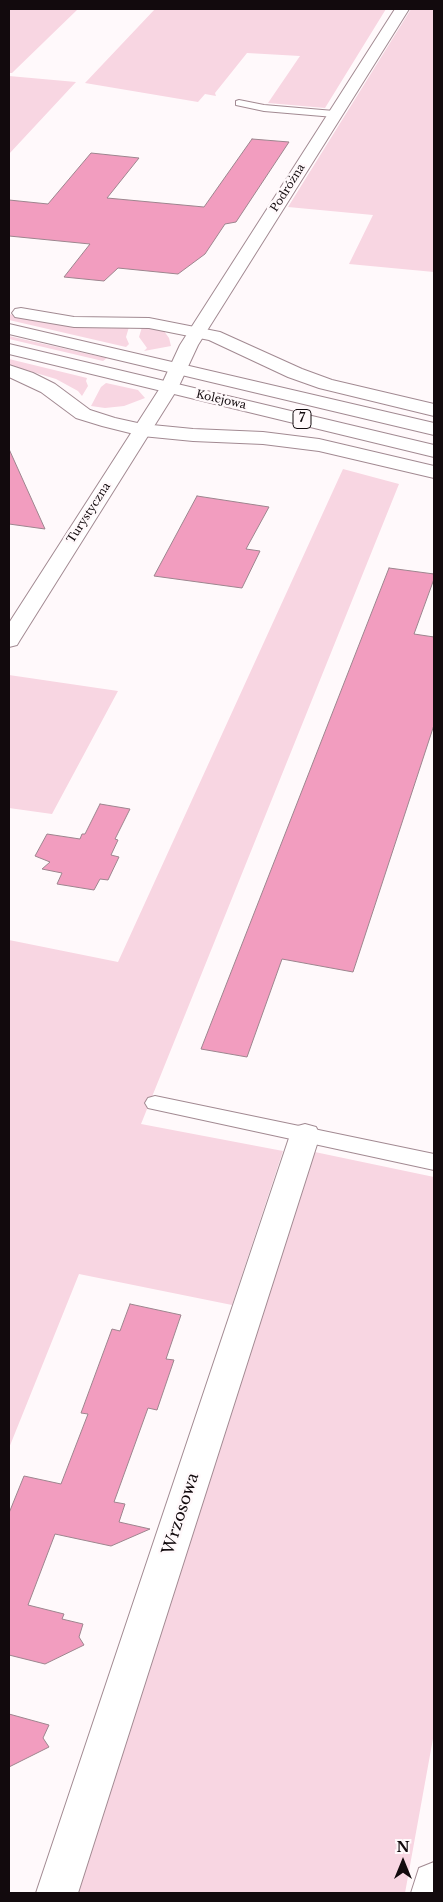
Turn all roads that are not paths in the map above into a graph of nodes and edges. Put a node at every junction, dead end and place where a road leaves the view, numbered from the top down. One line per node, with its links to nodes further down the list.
1 (402, 9): 3 (main road, Podróżna)
2 (238, 103): 3 (lane)
3 (334, 114): 6 (main road, Podróżna)
4 (15, 312): 6 (main road); 7 (main road)
5 (9, 329): 7 (main road, Kolejowa / 7)
6 (198, 332): 9 (main road, Podróżna); 12 (main road)
7 (53, 340): 9 (main road, Kolejowa / 7)
8 (9, 350): 11 (main road, Kolejowa / 7)
9 (177, 369): 11 (main road, Podróżna); 13 (main road, Kolejowa / 7)
10 (9, 371): 14 (main road)
11 (169, 388): 14 (main road, Turystyczna); 15 (main road, Kolejowa / 7)
12 (434, 410)
13 (434, 429)
14 (142, 430): 16 (main road); 17 (main road, Turystyczna)
15 (434, 451)
16 (434, 472)
17 (9, 640)
18 (155, 1103): 19 (lane)
19 (304, 1135): 20 (lane); 22 (main road, Wrzosowa)
20 (434, 1162)
21 (434, 1883): 23 (main road)
22 (57, 1893)
23 (432, 1893)

